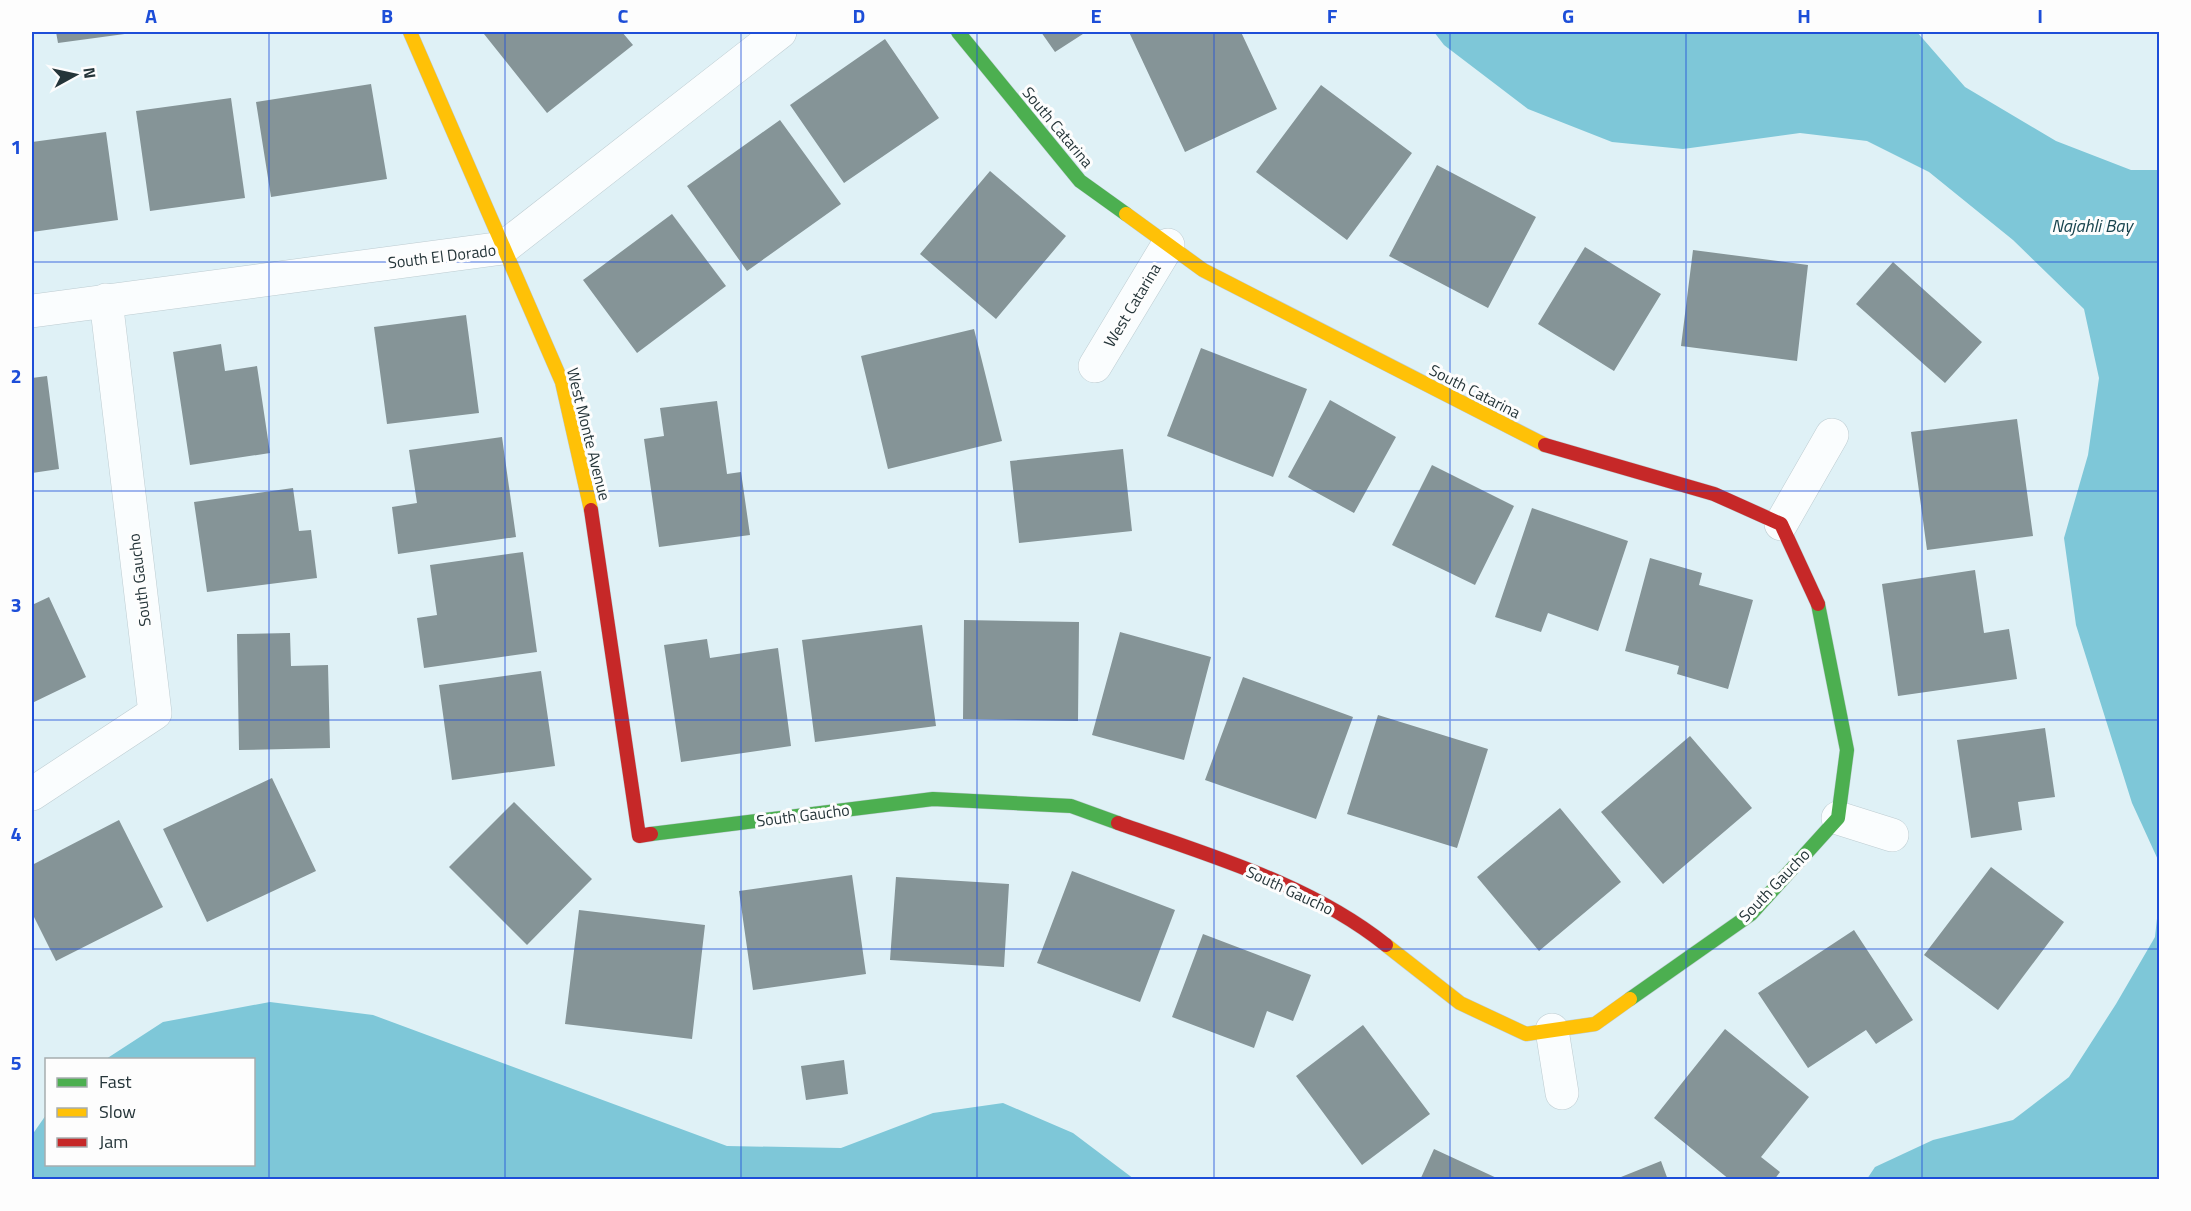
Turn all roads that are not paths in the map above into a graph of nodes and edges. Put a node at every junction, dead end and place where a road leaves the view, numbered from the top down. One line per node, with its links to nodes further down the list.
1 (410, 32): 5 (street, West Monte Avenue)
2 (780, 32): 5 (street, South El Dorado)
3 (958, 32): 4 (street, South Catarina)
4 (1168, 244): 8 (street, West Catarina); 10 (street, South Catarina)
5 (503, 248): 6 (street, South El Dorado); 14 (street, West Monte Avenue)
6 (106, 300): 7 (street, South El Dorado); 11 (street, South Gaucho)
7 (32, 311)
8 (1095, 366)
9 (1832, 435): 10 (street)
10 (1781, 525): 12 (street)
11 (32, 794)
12 (1838, 818): 13 (street); 15 (street, South Gaucho)
13 (1892, 835)
14 (639, 836): 15 (street, South Gaucho)
15 (1552, 1030): 16 (street)
16 (1562, 1093)

